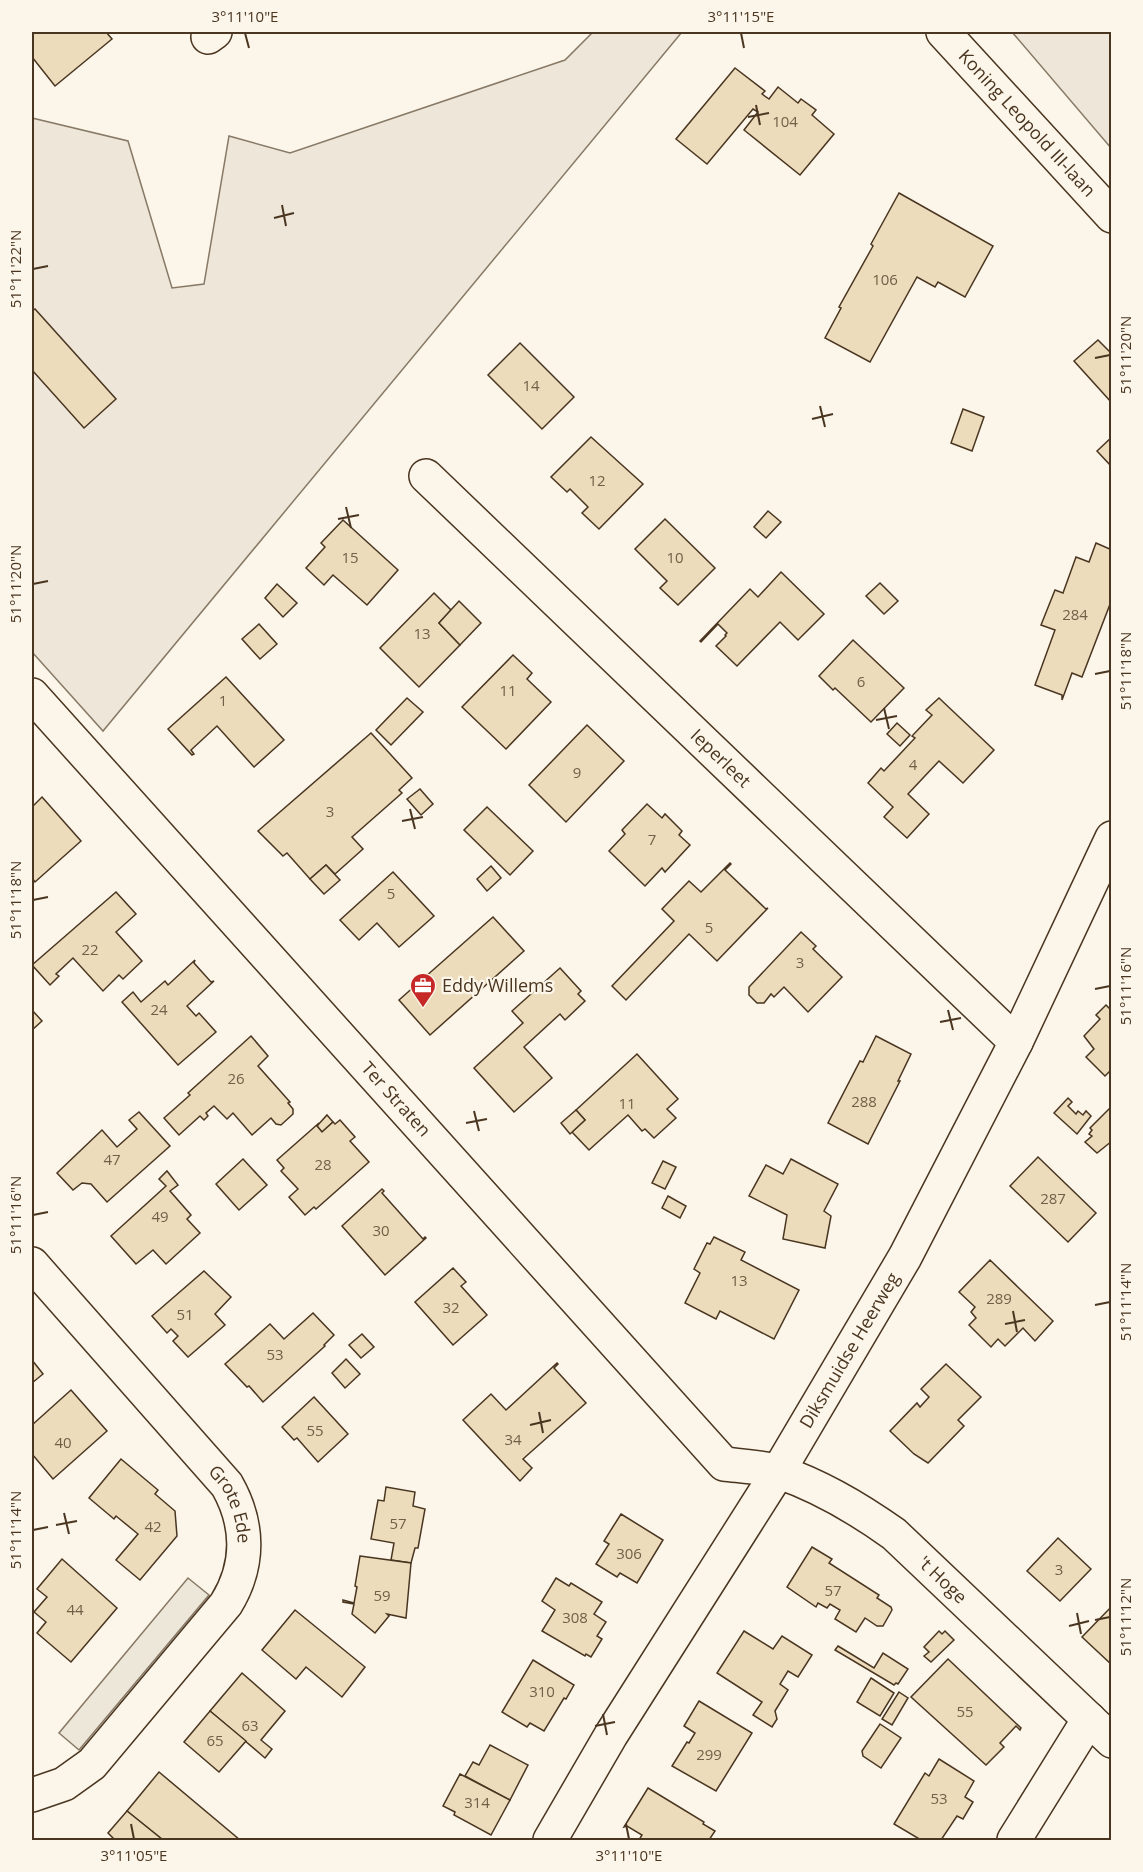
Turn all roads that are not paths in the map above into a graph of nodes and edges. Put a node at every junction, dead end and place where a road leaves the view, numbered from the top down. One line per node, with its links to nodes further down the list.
1 (943, 32): 2 (street, Koning Leopold III-laan)
2 (1112, 216)
3 (426, 476): 6 (street, Ieperleet)
4 (32, 695): 8 (street, Ter Straten)
5 (1110, 845): 6 (street, Diksmuidse Heerweg)
6 (1016, 1042): 8 (street, Diksmuidse Heerweg)
7 (32, 1264): 10 (street, Grote Ede)
8 (778, 1472): 9 (street, 't Hoge); 11 (street, Diksmuidse Heerweg)
9 (1100, 1730): 12 (street, 't Hoge)
10 (32, 1795)
11 (550, 1840)
12 (1014, 1840)

